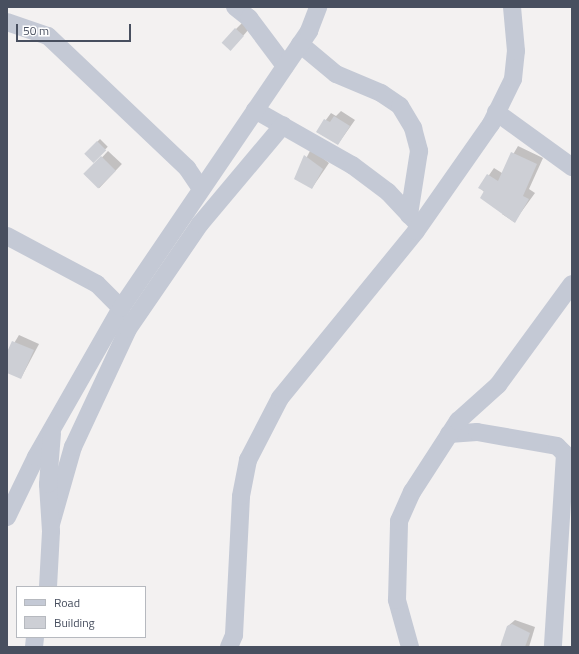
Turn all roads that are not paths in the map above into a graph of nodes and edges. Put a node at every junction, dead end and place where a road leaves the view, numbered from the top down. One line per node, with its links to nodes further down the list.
1 (235, 7): 6 (street)
2 (318, 7): 5 (street)
3 (512, 7): 8 (street)
4 (7, 22): 11 (street)
5 (300, 44): 6 (street); 12 (street)
6 (286, 66): 7 (street)
7 (255, 110): 9 (street); 11 (street)
8 (496, 112): 10 (street); 12 (street)
9 (283, 125): 12 (street); 20 (street)
10 (572, 167)
11 (201, 189): 15 (street)
12 (414, 221): 22 (street)
13 (7, 236): 15 (street)
14 (572, 284): 17 (street)
15 (121, 308): 16 (street)
16 (52, 429): 19 (street); 20 (street)
17 (449, 434): 18 (street); 23 (street)
18 (566, 446): 24 (street)
19 (7, 517)
20 (51, 524): 21 (street)
21 (48, 586)
22 (229, 647)
23 (410, 647)
24 (553, 647)

